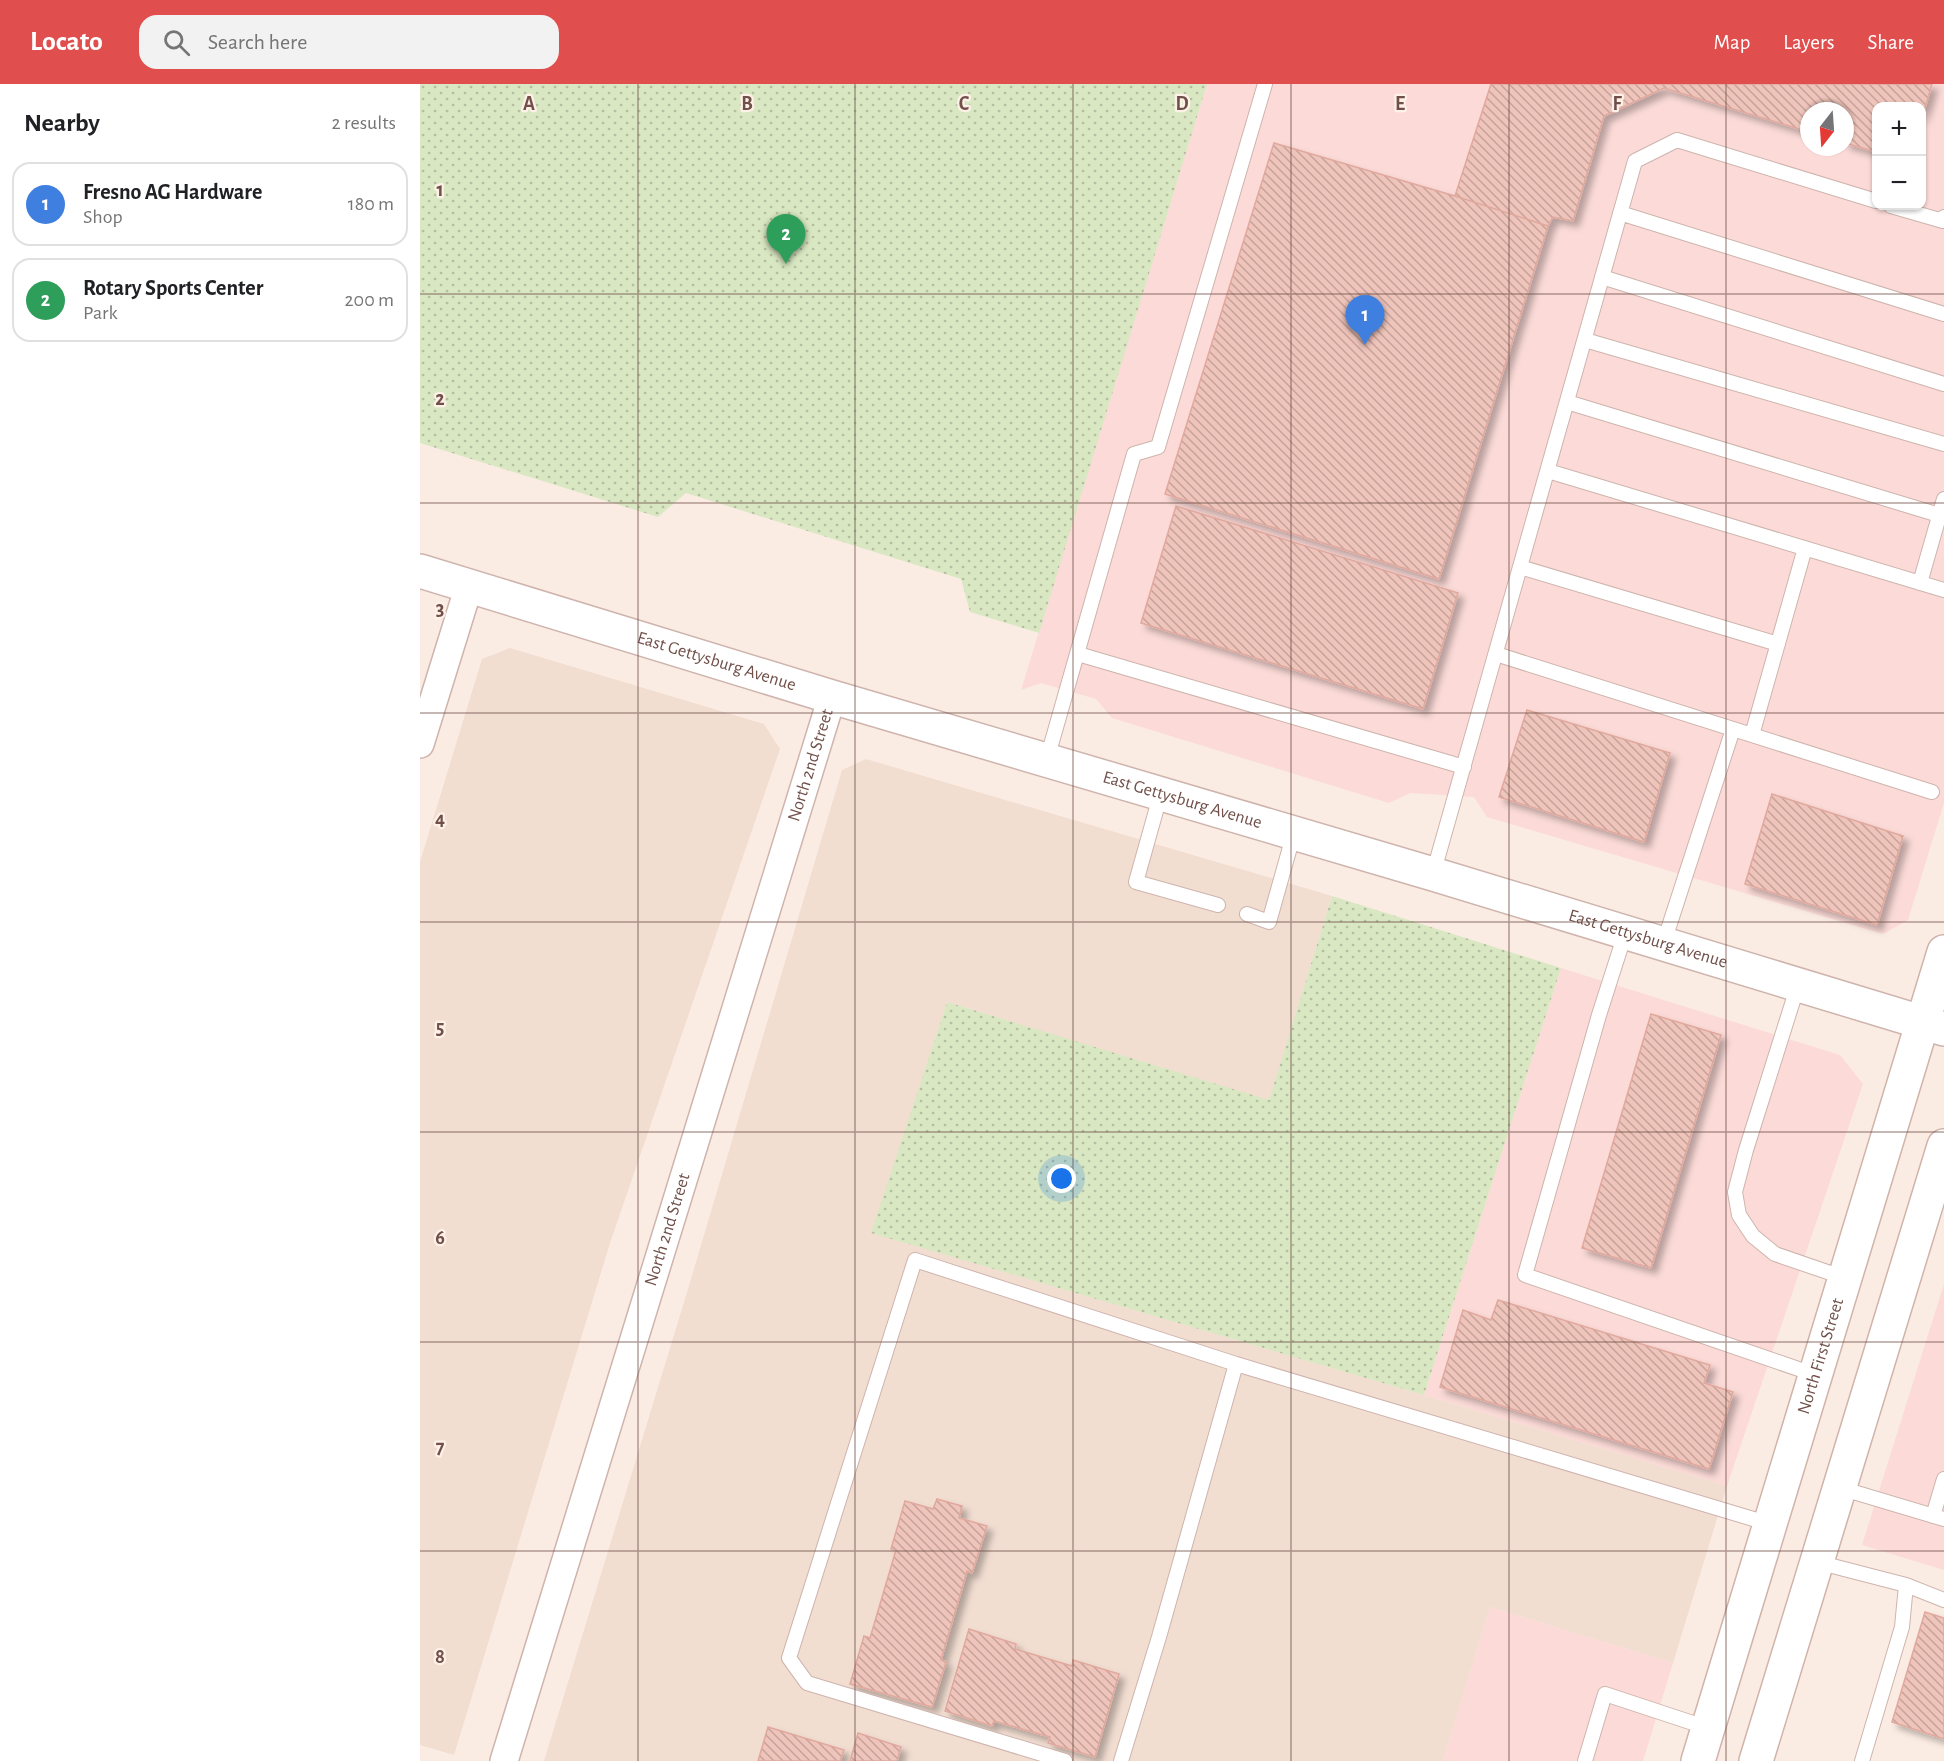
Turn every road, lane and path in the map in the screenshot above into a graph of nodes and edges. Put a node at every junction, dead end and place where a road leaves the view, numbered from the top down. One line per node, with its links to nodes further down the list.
1 (1265, 84): 22 (lane)
2 (1872, 200): 4 (lane)
3 (1905, 210): 5 (lane)
4 (1620, 213): 6 (lane); 7 (lane)
5 (1944, 221)
6 (1602, 277): 8 (lane); 9 (lane)
7 (1944, 314)
8 (1585, 340): 10 (lane); 11 (lane)
9 (1944, 384)
10 (1567, 402): 12 (lane); 14 (lane)
11 (1944, 444)
12 (1548, 471): 15 (lane); 16 (lane)
13 (1944, 499): 14 (lane)
14 (1939, 515): 18 (lane)
15 (1805, 548): 18 (lane); 21 (lane)
16 (1520, 567): 21 (lane); 23 (lane)
17 (420, 571): 19 (street, East Gettysburg Avenue)
18 (1920, 583): 20 (lane)
19 (469, 586): 24 (street, East Gettysburg Avenue); 27 (street)
20 (1944, 590)
21 (1778, 644): 26 (lane)
22 (1078, 654): 28 (lane); 29 (lane)
23 (1496, 654): 25 (lane); 29 (lane)
24 (832, 697): 28 (street, East Gettysburg Avenue); 53 (street, North 2nd Street)
25 (1733, 729): 26 (lane); 37 (lane)
26 (1752, 735): 30 (lane)
27 (420, 744)
28 (1047, 759): 31 (street, East Gettysburg Avenue)
29 (1464, 767): 33 (lane)
30 (1932, 792)
31 (1161, 793): 32 (street, East Gettysburg Avenue); 34 (lane)
32 (1294, 833): 33 (street, East Gettysburg Avenue); 35 (lane)
33 (1433, 874): 36 (street, East Gettysburg Avenue)
34 (1218, 905)
35 (1246, 914)
36 (1625, 934): 37 (street, East Gettysburg Avenue); 44 (lane)
37 (1663, 945): 39 (street, East Gettysburg Avenue)
38 (1944, 952): 40 (street, North First Street)
39 (1798, 985): 40 (street, East Gettysburg Avenue); 42 (lane)
40 (1933, 1026): 42 (street, North First Street)
41 (1944, 1146): 46 (street)
42 (1845, 1278): 44 (street, North First Street)
43 (1236, 1364): 48 (lane); 54 (lane); 55 (lane)
44 (1816, 1375): 48 (street, North First Street)
45 (1944, 1479): 47 (lane)
46 (1840, 1488): 47 (lane); 49 (street)
47 (1938, 1517)
48 (1770, 1524): 52 (street, North First Street)
49 (1817, 1562): 50 (lane); 58 (street)
50 (1906, 1585): 51 (lane); 59 (lane)
51 (1944, 1600)
52 (1708, 1728): 56 (lane); 57 (street, North First Street)
53 (504, 1761)
54 (1065, 1761)
55 (1121, 1761)
56 (1585, 1761)
57 (1698, 1761)
58 (1756, 1761)
59 (1862, 1761)

